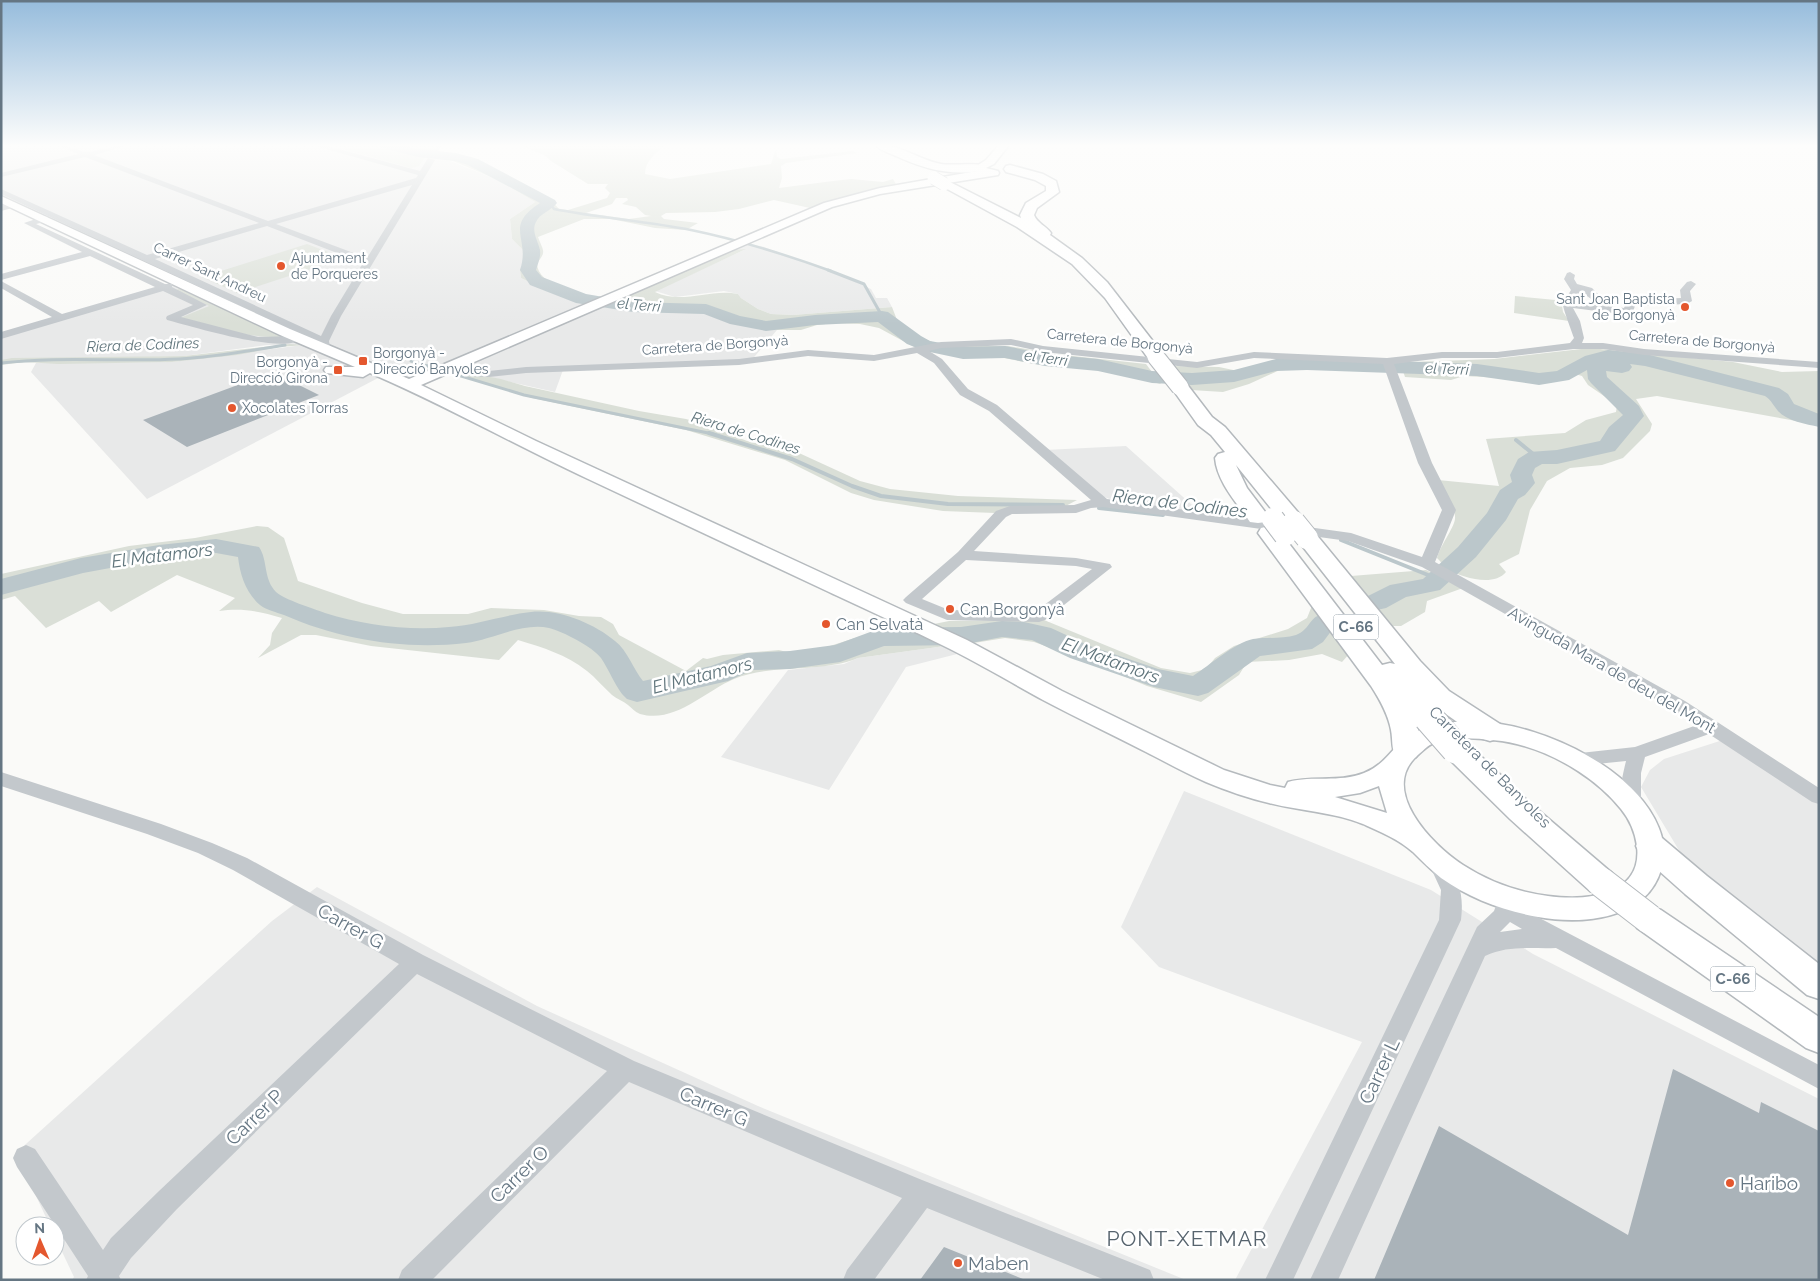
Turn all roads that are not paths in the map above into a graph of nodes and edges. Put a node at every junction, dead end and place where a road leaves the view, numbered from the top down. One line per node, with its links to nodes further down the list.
1 (31, 205): 17 (street, Carrer Sant Andreu)
2 (216, 205): 11 (street)
3 (334, 205): 11 (street)
4 (404, 205): 14 (street)
5 (829, 205): 41 (main road)
6 (977, 205): 37 (highway)
7 (980, 205): 12 (highway)
8 (1033, 205): 12 (highway)
9 (7, 206): 10 (main road)
10 (44, 219): 13 (main road); 15 (street)
11 (267, 224): 16 (street); 17 (street)
12 (1048, 240): 37 (highway)
13 (107, 248): 15 (street); 21 (main road)
14 (375, 251): 16 (street); 18 (street)
15 (90, 253): 20 (street); 25 (street)
16 (349, 254): 18 (street)
17 (147, 258): 32 (street, Carrer Sant Andreu)
18 (369, 262): 31 (street)
19 (1570, 275): 24 (street)
20 (1, 277)
21 (179, 282): 25 (street); 32 (main road)
22 (1, 284): 30 (street)
23 (1691, 284): 28 (street)
24 (1574, 286): 26 (street); 27 (street)
25 (163, 287): 30 (street); 32 (street)
26 (1598, 299)
27 (1568, 304): 28 (street); 35 (street)
28 (1628, 312): 29 (street)
29 (1672, 316)
30 (61, 318): 33 (street)
31 (335, 318): 32 (street); 38 (street)
32 (293, 333): 38 (main road)
33 (1, 336)
34 (941, 345): 36 (street, Carretera de Borgonyà); 40 (street, Carretera de Borgonyà)
35 (1574, 346): 39 (street, Carretera de Borgonyà); 40 (street, Carretera de Borgonyà)
36 (920, 350): 41 (street, Carretera de Borgonyà); 47 (street)
37 (1152, 357): 44 (highway, bridge)
38 (335, 358): 42 (main road); 42 (main road); 42 (main road)
39 (1819, 365)
40 (1388, 366): 50 (street)
41 (442, 371): 43 (main road)
42 (373, 373): 43 (main road); 45 (main road)
43 (412, 384): 45 (main road); 46 (main road)
44 (1174, 386): 48 (highway, C-66); 48 (highway, C-66)
45 (454, 413): 46 (main road)
46 (530, 445): 52 (main road)
47 (1103, 503): 49 (street); 50 (street, Avinguda Mara de deu del Mont)
48 (1283, 528): 55 (highway); 57 (highway); 66 (highway, C-66, bridge)
49 (963, 555): 51 (street); 51 (street)
50 (1430, 566): 54 (street, Avinguda Mara de deu del Mont)
51 (911, 600): 52 (street)
52 (892, 613): 53 (main road)
53 (991, 661): 57 (main road); 62 (main road)
54 (1712, 726): 56 (street); 60 (street, Avinguda Mara de deu del Mont)
55 (1490, 731): 57 (main road); 58 (main road)
56 (1637, 753): 58 (street); 61 (street)
57 (1400, 758): 62 (main road)
58 (1577, 759): 61 (main road)
59 (1, 779): 69 (street, Carrer G)
60 (1819, 797)
61 (1630, 803): 63 (main road)
62 (1417, 841): 64 (main road)
63 (1651, 846): 65 (main road); 70 (highway)
64 (1445, 866): 65 (main road); 81 (street, Carrer L)
65 (1519, 908): 67 (street); 68 (street)
66 (1652, 917): 71 (highway, C-66); 72 (highway, C-66)
67 (1558, 939): 68 (street); 74 (street)
68 (1477, 950): 82 (street)
69 (415, 962): 73 (street, Carrer G); 77 (street, Carrer P)
70 (1819, 984)
71 (1819, 1024)
72 (1819, 1037)
73 (626, 1069): 76 (street, Carrer G); 78 (street, Carrer O)
74 (1819, 1078)
75 (26, 1158): 77 (street)
76 (922, 1193): 79 (street); 80 (street, Carrer G)
77 (103, 1278)
78 (412, 1280)
79 (857, 1280)
80 (1140, 1280)
81 (1279, 1280)
82 (1324, 1280)

